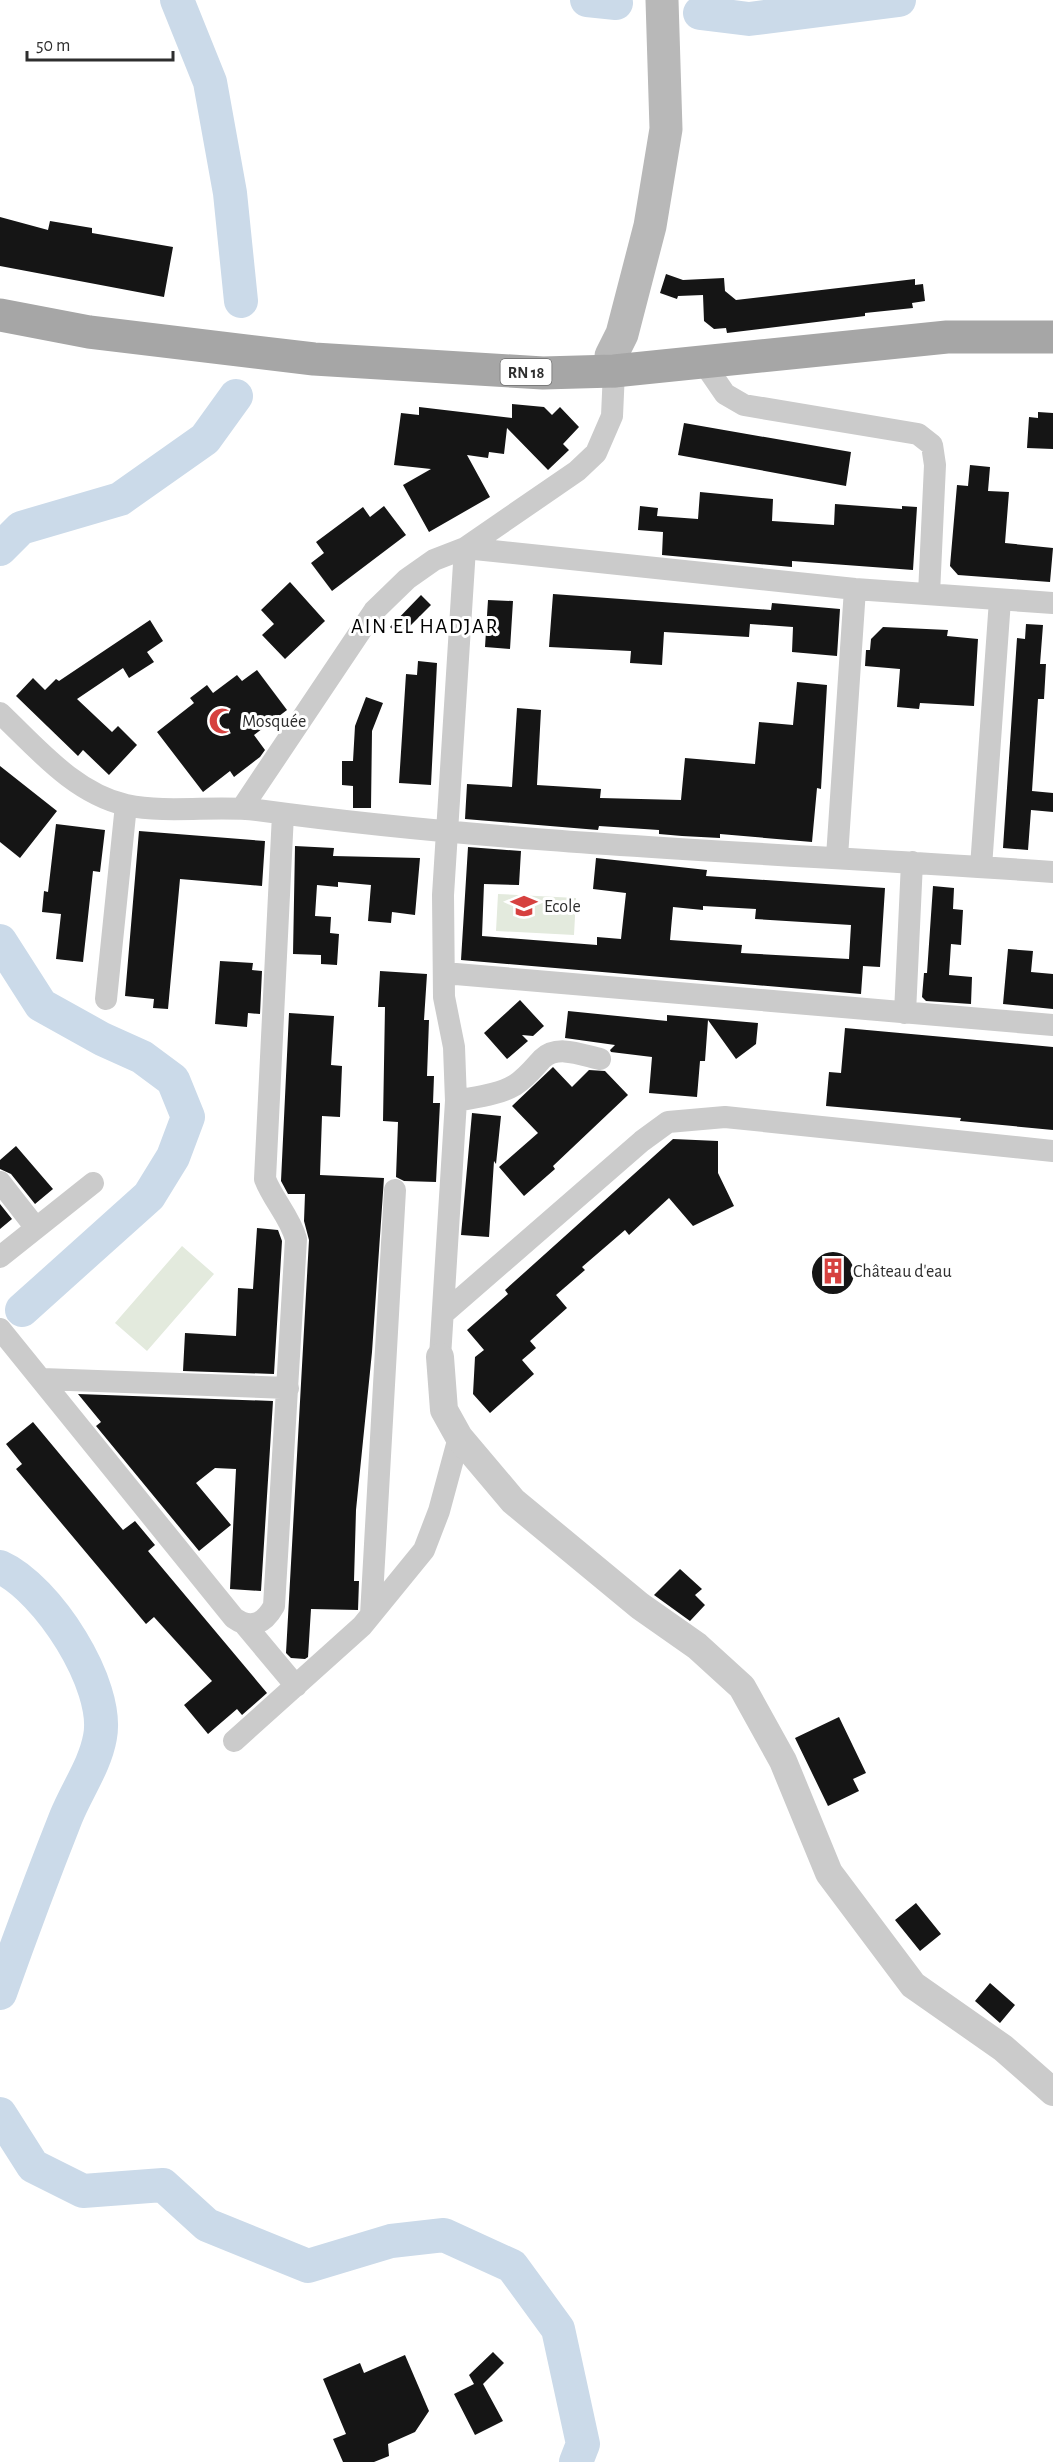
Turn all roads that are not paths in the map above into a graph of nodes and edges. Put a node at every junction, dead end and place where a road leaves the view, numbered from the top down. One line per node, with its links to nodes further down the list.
1 (662, 0): 5 (main road)
2 (0, 315): 5 (main road, RN 18)
3 (1053, 337): 4 (main road, RN 18)
4 (703, 362): 5 (main road, RN 18); 8 (street)
5 (614, 371): 6 (street)
6 (465, 548): 7 (street); 13 (street); 15 (street)
7 (855, 589): 8 (street); 16 (street)
8 (929, 594): 9 (street)
9 (1000, 600): 10 (street); 18 (street)
10 (1053, 603)
11 (0, 713): 12 (street)
12 (126, 805): 13 (street); 21 (street)
13 (242, 808): 14 (street)
14 (283, 814): 15 (street); 36 (street)
15 (446, 833): 16 (street); 20 (street)
16 (837, 857): 17 (street)
17 (912, 862): 18 (street); 22 (street)
18 (981, 867): 19 (street)
19 (1053, 872)
20 (444, 973): 22 (street); 25 (street)
21 (106, 999)
22 (905, 1013): 23 (street)
23 (1053, 1025)
24 (600, 1059): 25 (street)
25 (456, 1101): 32 (street)
26 (1053, 1151): 32 (street)
27 (0, 1182): 30 (street)
28 (93, 1183): 30 (street)
29 (395, 1190): 38 (street)
30 (36, 1228): 31 (street)
31 (0, 1257)
32 (442, 1314): 34 (street)
33 (0, 1329): 35 (street)
34 (440, 1357): 37 (street)
35 (42, 1379): 36 (street); 39 (street)
36 (288, 1388): 39 (street)
37 (459, 1437): 38 (street); 42 (street)
38 (371, 1615): 40 (street)
39 (244, 1625): 40 (street)
40 (296, 1686): 41 (street)
41 (234, 1741)
42 (1053, 2092)

